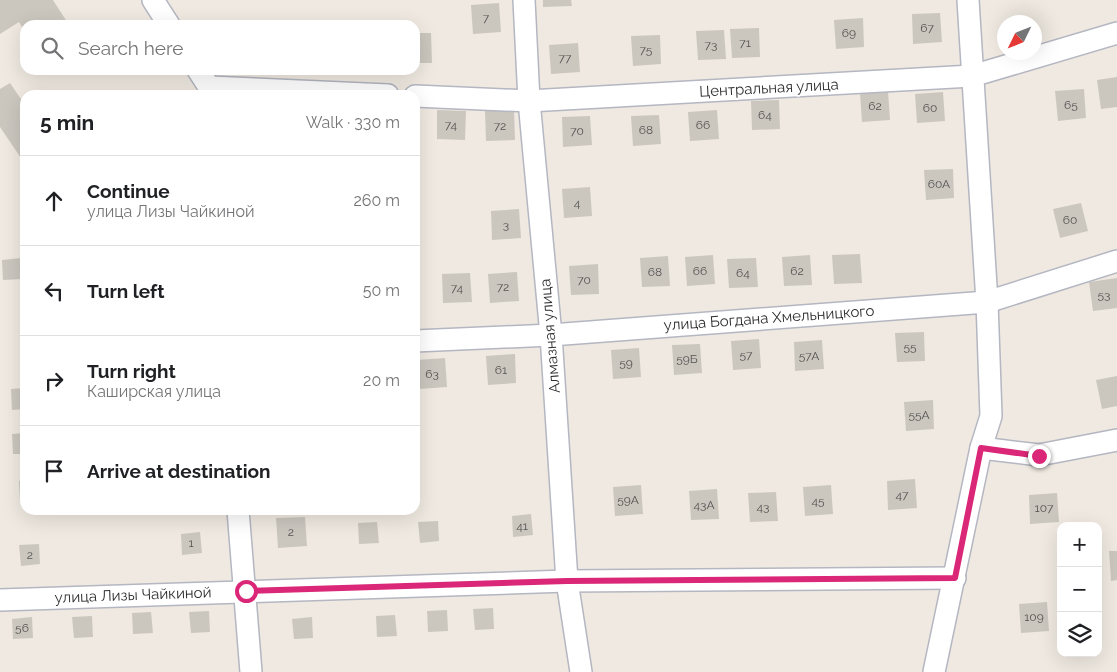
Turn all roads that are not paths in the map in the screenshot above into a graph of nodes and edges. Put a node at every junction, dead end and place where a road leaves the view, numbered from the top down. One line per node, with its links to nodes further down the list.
1 (153, 0): 4 (street)
2 (524, 0): 10 (street, Алмазная улица)
3 (968, 0): 6 (street)
4 (166, 20)
5 (1117, 33): 6 (street, Центральная улица)
6 (972, 76): 10 (street, Центральная улица); 12 (street)
7 (206, 84): 8 (street)
8 (305, 90)
9 (420, 96): 10 (street, Центральная улица)
10 (529, 101): 13 (street, Алмазная улица)
11 (1117, 261): 12 (street, улица Богдана Хмельницкого)
12 (987, 302): 13 (street, улица Богдана Хмельницкого); 16 (street)
13 (551, 335): 14 (street, улица Богдана Хмельницкого); 19 (street, Алмазная улица)
14 (420, 341)
15 (1117, 440): 16 (street)
16 (981, 448): 18 (street)
17 (238, 515): 20 (street)
18 (955, 578): 19 (street, улица Лизы Чайкиной); 24 (street)
19 (567, 581): 20 (street, улица Лизы Чайкиной); 23 (street, Алмазная улица)
20 (246, 591): 21 (street, улица Лизы Чайкиной); 22 (street)
21 (0, 600)
22 (250, 672)
23 (581, 672)
24 (934, 672)

